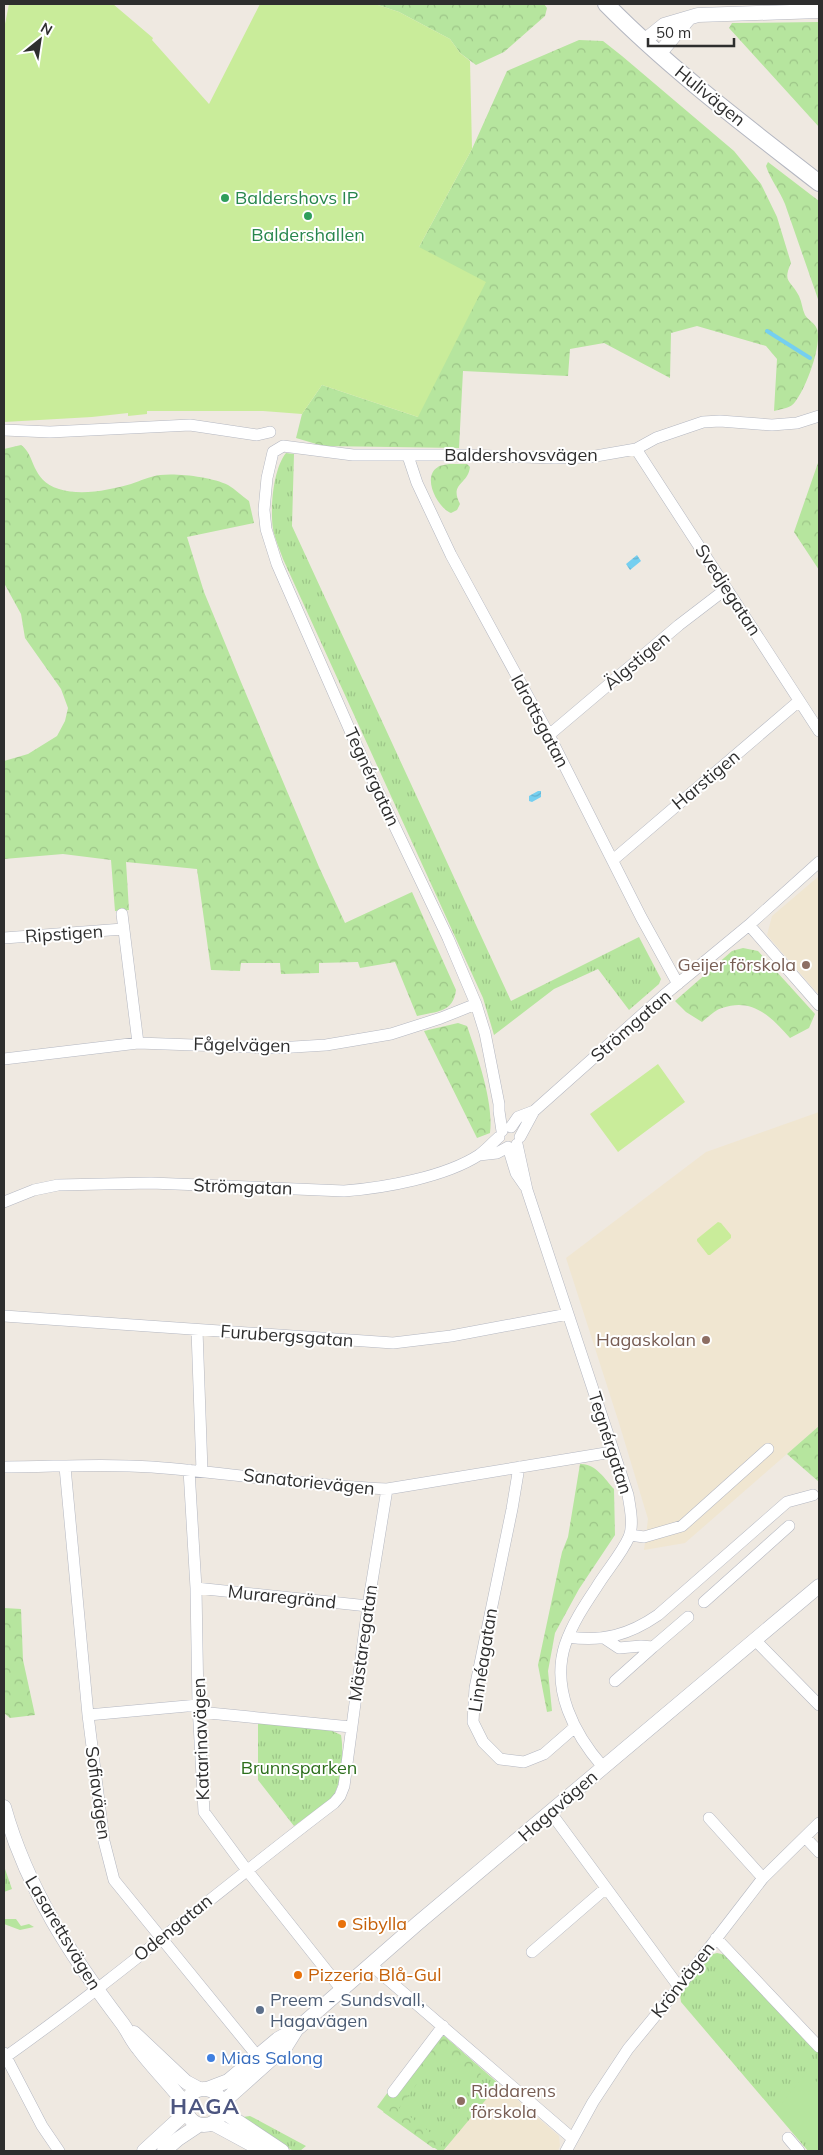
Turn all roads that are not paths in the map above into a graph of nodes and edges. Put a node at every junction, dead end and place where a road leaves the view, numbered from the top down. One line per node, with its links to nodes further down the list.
1 (606, 4): 4 (main road, Hulivägen)
2 (819, 11): 3 (street)
3 (689, 18): 4 (street); 5 (street)
4 (644, 41): 5 (main road, Hulivägen)
5 (659, 54): 6 (main road, Hulivägen)
6 (819, 183)
7 (819, 416): 11 (street, Baldershovsvägen)
8 (4, 430): 9 (street)
9 (270, 432)
10 (276, 449): 12 (street, Baldershovsvägen); 24 (street, Tegnérgatan)
11 (636, 449): 12 (street, Baldershovsvägen); 13 (street, Svedjegatan)
12 (408, 456): 16 (street, Idrottsgatan)
13 (726, 589): 14 (street, Svedjegatan); 16 (street, Älgstigen)
14 (799, 701): 15 (street, Svedjegatan); 17 (street, Harstigen)
15 (819, 731)
16 (549, 736): 17 (street, Idrottsgatan)
17 (613, 860): 23 (street, Idrottsgatan)
18 (819, 862): 20 (street, Strömgatan)
19 (122, 914): 21 (street, Ripstigen)
20 (749, 925): 23 (street, Strömgatan); 25 (street)
21 (123, 929): 22 (street, Ripstigen); 26 (street, Ripstigen)
22 (4, 938)
23 (678, 984): 28 (street, Strömgatan)
24 (476, 1004): 26 (street, Fågelvägen); 29 (street, Tegnérgatan)
25 (819, 1005)
26 (138, 1043): 27 (street, Fågelvägen)
27 (4, 1059)
28 (534, 1111): 29 (street, Strömgatan); 30 (street, Strömgatan)
29 (504, 1132): 30 (street); 30 (street); 31 (street, Strömgatan)
30 (515, 1143): 31 (street, Strömgatan); 33 (street, Tegnérgatan)
31 (479, 1155): 32 (street, Strömgatan)
32 (4, 1202)
33 (568, 1314): 35 (street, Furubergsgatan); 37 (street, Tegnérgatan)
34 (4, 1316): 35 (street, Furubergsgatan)
35 (197, 1330): 42 (street)
36 (768, 1449): 46 (street)
37 (612, 1452): 40 (street, Sanatorievägen); 46 (street, Tegnérgatan)
38 (65, 1467): 39 (street, Sanatorievägen); 41 (street, Sanatorievägen); 59 (street, Sofiavägen)
39 (4, 1468)
40 (519, 1468): 43 (street, Sanatorievägen); 61 (street, Linnéagatan)
41 (189, 1470): 42 (street, Sanatorievägen); 48 (street, Katarinavägen)
42 (202, 1471): 43 (street, Sanatorievägen)
43 (387, 1490): 50 (street, Mästaregatan)
44 (813, 1495): 53 (street)
45 (790, 1526): 49 (street)
46 (630, 1535): 52 (street)
47 (819, 1586): 54 (street, Hagavägen)
48 (196, 1588): 50 (street, Muraregränd); 58 (street, Katarinavägen)
49 (704, 1602)
50 (368, 1606): 60 (street, Mästaregatan)
51 (688, 1616): 55 (street)
52 (568, 1637): 53 (street); 61 (street)
53 (604, 1638): 55 (street)
54 (755, 1640): 57 (street); 62 (street, Hagavägen)
55 (653, 1647): 56 (street)
56 (616, 1681)
57 (819, 1705)
58 (199, 1708): 59 (street); 60 (street); 71 (street, Katarinavägen)
59 (88, 1715): 74 (street, Sofiavägen)
60 (351, 1727): 63 (street, Mästaregatan)
61 (575, 1727): 62 (street)
62 (603, 1767): 65 (street, Hagavägen)
63 (340, 1796): 71 (street, Odengatan)
64 (4, 1807): 68 (street, Lasarettsvägen)
65 (551, 1813): 73 (street); 77 (street, Hagavägen)
66 (709, 1818): 72 (street)
67 (819, 1823): 69 (street, Krönvägen)
68 (7, 1827): 79 (street, Lasarettsvägen)
69 (804, 1837): 70 (street); 72 (street, Krönvägen)
70 (819, 1852)
71 (246, 1870): 74 (street, Odengatan); 80 (street, Katarinavägen)
72 (763, 1878): 75 (street, Krönvägen)
73 (606, 1888): 76 (street); 78 (street)
74 (161, 1938): 79 (street, Odengatan); 85 (street, Sofiavägen)
75 (716, 1938): 78 (street, Krönvägen); 83 (street)
76 (532, 1952)
77 (370, 1964): 80 (street, Hagavägen); 82 (street)
78 (679, 1987): 91 (street, Krönvägen)
79 (96, 1990): 81 (street, Lasarettsvägen); 84 (street, Odengatan)
80 (342, 1990): 85 (street, Hagavägen)
81 (124, 2025): 86 (street, Lasarettsvägen); 88 (street, Lasarettsvägen)
82 (443, 2026): 87 (street); 91 (street)
83 (819, 2047)
84 (4, 2056): 94 (street)
85 (261, 2062): 86 (street, Hagavägen); 89 (street, Hagavägen)
86 (203, 2089): 88 (street); 89 (street)
87 (393, 2092)
88 (185, 2106): 90 (street); 95 (street)
89 (222, 2108): 90 (street); 97 (street)
90 (206, 2124): 93 (street); 96 (street)
91 (572, 2138): 98 (street, Krönvägen)
92 (788, 2138): 99 (street)
93 (255, 2149)
94 (59, 2151)
95 (144, 2151)
96 (164, 2151)
97 (282, 2151)
98 (566, 2151)
99 (799, 2151)

